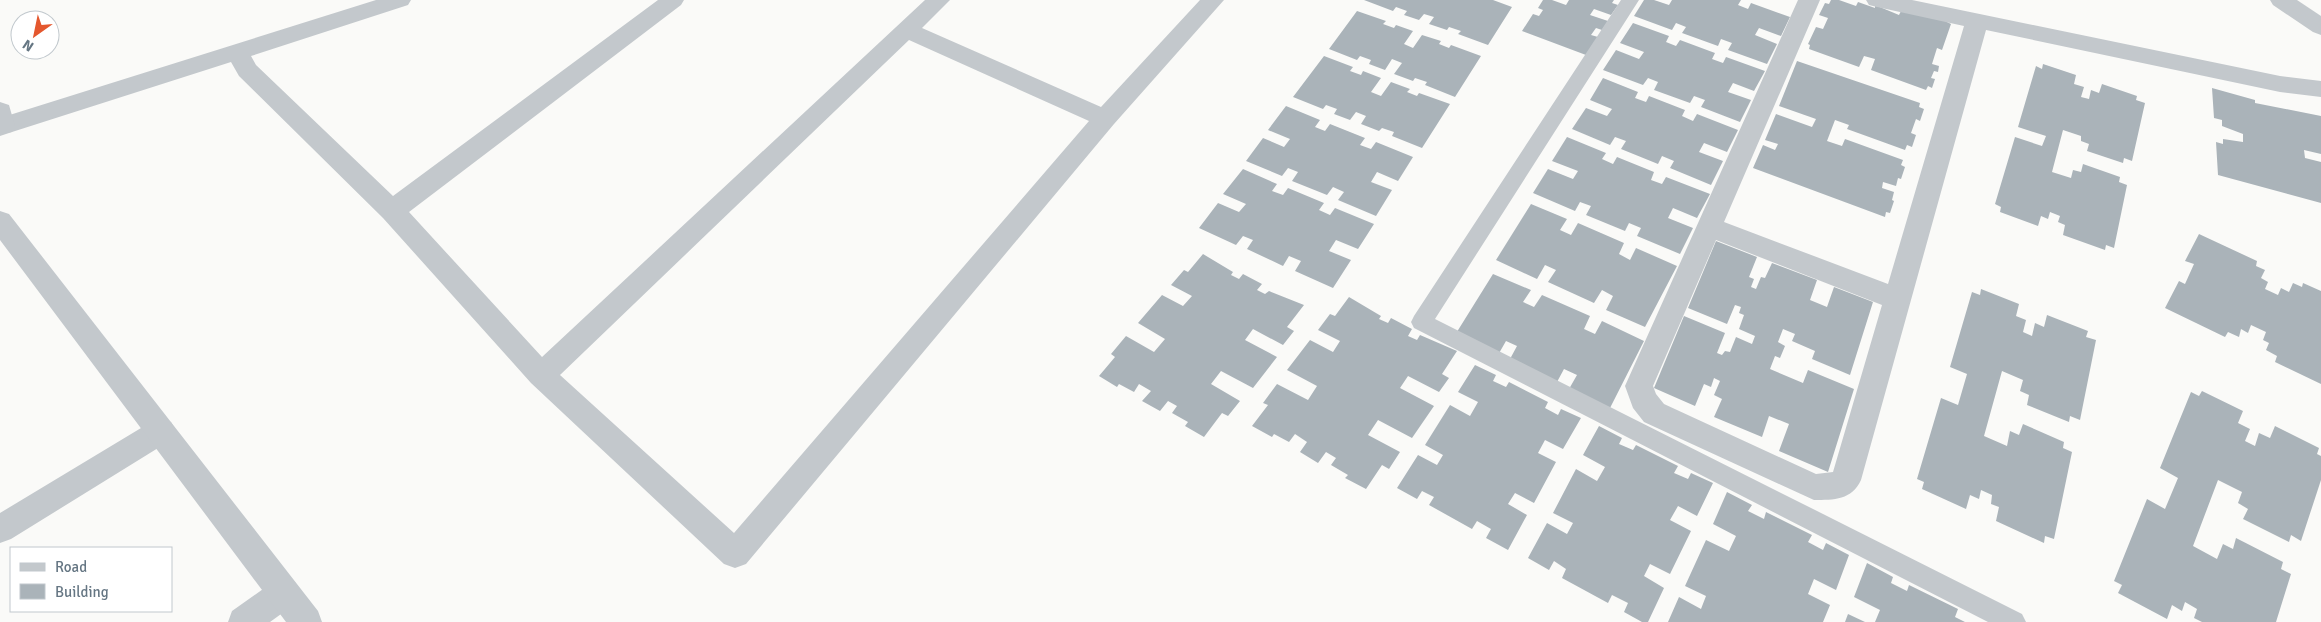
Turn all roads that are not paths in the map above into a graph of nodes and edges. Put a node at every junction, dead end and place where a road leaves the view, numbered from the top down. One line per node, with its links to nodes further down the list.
1 (400, 0): 12 (street)
2 (673, 0): 16 (street)
3 (939, 0): 11 (street)
4 (1213, 0): 14 (street)
5 (1630, 0): 26 (lane)
6 (1809, 0): 18 (street)
7 (1877, 0): 9 (street)
8 (2281, 0): 10 (street)
9 (1977, 20): 13 (street); 19 (street)
10 (2321, 27)
11 (906, 30): 14 (street); 20 (street)
12 (237, 52): 15 (street); 16 (street)
13 (2321, 89)
14 (1105, 118): 20 (street)
15 (1, 121)
16 (392, 211): 20 (street)
17 (0, 221): 21 (street)
18 (1709, 227): 19 (street); 19 (street)
19 (1897, 299)
20 (541, 375)
21 (161, 431): 22 (street); 23 (street)
22 (0, 529)
23 (284, 593): 24 (street); 25 (street)
24 (244, 622)
25 (306, 622)
26 (2014, 622)

